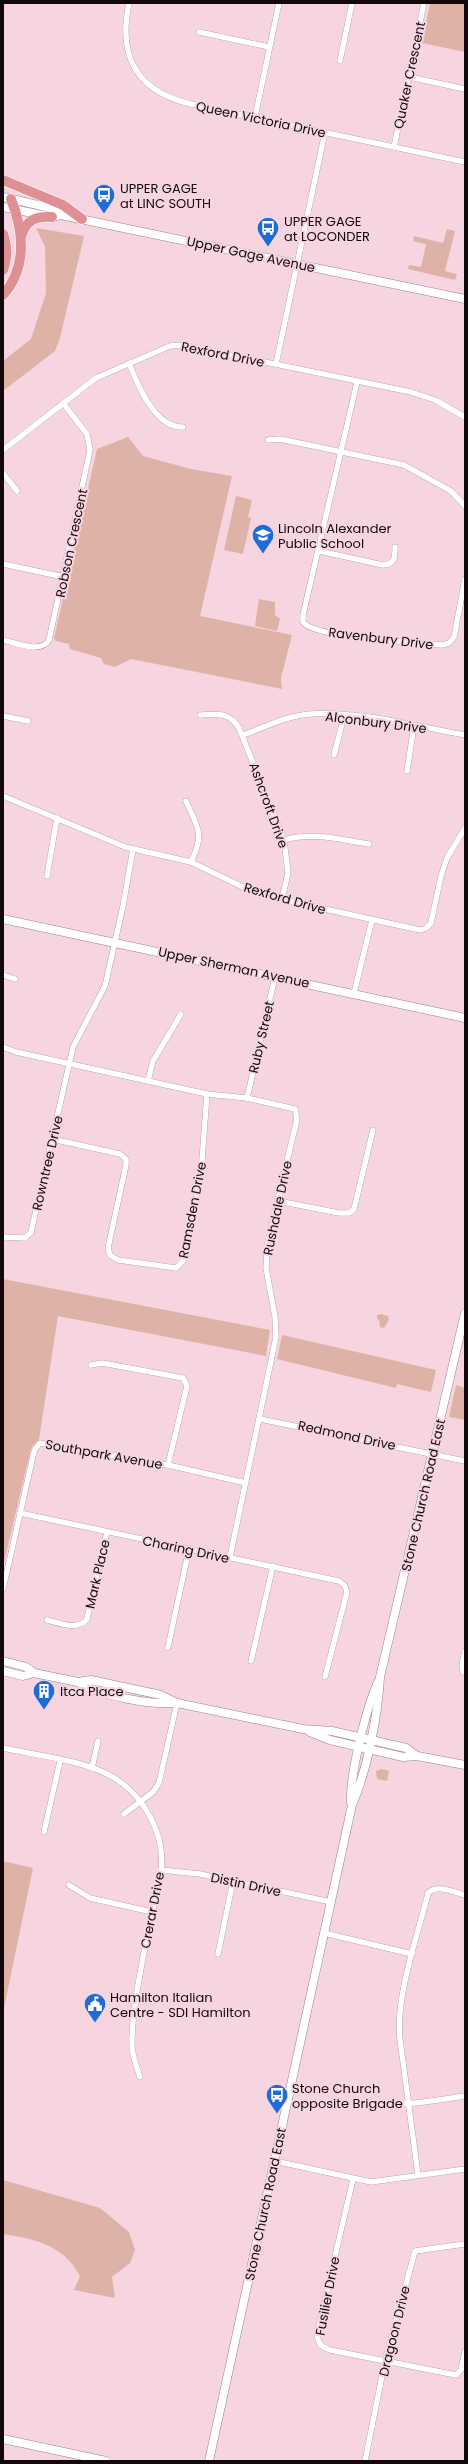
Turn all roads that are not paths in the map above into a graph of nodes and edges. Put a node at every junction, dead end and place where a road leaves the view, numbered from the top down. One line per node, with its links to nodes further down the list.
1 (129, 3): 10 (street, Queen Victoria Drive)
2 (279, 3): 6 (street)
3 (352, 3): 7 (street)
4 (424, 3): 8 (street, Quaker Crescent)
5 (199, 32): 6 (street)
6 (269, 47): 10 (street)
7 (340, 61)
8 (409, 77): 9 (street); 12 (street, Quaker Crescent)
9 (465, 89)
10 (254, 117): 11 (street, Queen Victoria Drive)
11 (325, 132): 12 (street, Queen Victoria Drive); 22 (street)
12 (394, 147): 13 (street, Queen Victoria Drive)
13 (465, 162)
14 (3, 180): 19 (highway)
15 (7, 198): 17 (highway); 18 (main road, Upper Gage Avenue)
16 (3, 207): 17 (main road, Upper Gage Avenue)
17 (15, 209): 18 (main road, Upper Gage Avenue); 21 (highway)
18 (57, 216): 19 (main road, Upper Gage Avenue); 21 (highway)
19 (82, 219): 22 (main road, Upper Gage Avenue)
20 (3, 234): 23 (highway)
21 (21, 237): 24 (highway)
22 (298, 264): 25 (main road, Upper Gage Avenue); 27 (street)
23 (3, 270)
24 (3, 295)
25 (465, 299)
26 (129, 363): 27 (street, Rexford Drive); 29 (street, Rexford Drive); 31 (street)
27 (276, 364): 28 (street, Rexford Drive)
28 (356, 382): 30 (street, Rexford Drive); 34 (street, Ravenbury Drive)
29 (63, 403): 33 (street, Rexford Drive); 41 (street, Robson Crescent)
30 (465, 417)
31 (183, 427)
32 (268, 440): 34 (street)
33 (3, 450)
34 (341, 452): 37 (street); 39 (street, Ravenbury Drive)
35 (3, 473): 36 (street)
36 (17, 492)
37 (465, 506)
38 (396, 547): 39 (street)
39 (319, 551): 42 (street, Ravenbury Drive)
40 (3, 564): 41 (street)
41 (64, 576): 43 (street, Robson Crescent)
42 (465, 579)
43 (3, 640)
44 (200, 715): 49 (street, Ashcroft Drive)
45 (3, 716): 47 (street)
46 (344, 716): 48 (street, Alconbury Drive); 49 (street, Alconbury Drive); 51 (street)
47 (28, 721)
48 (414, 726): 50 (street, Alconbury Drive); 52 (street)
49 (243, 735): 57 (street, Ashcroft Drive)
50 (465, 735)
51 (334, 755)
52 (407, 771)
53 (3, 796): 55 (street, Rexford Drive)
54 (186, 801): 60 (street)
55 (57, 818): 59 (street, Rexford Drive); 61 (street)
56 (465, 828): 64 (street, Rexford Drive)
57 (284, 840): 58 (street); 62 (street, Ashcroft Drive)
58 (369, 844)
59 (133, 850): 60 (street, Rexford Drive); 65 (street, Rowntree Drive)
60 (191, 862): 62 (street, Rexford Drive)
61 (46, 876)
62 (282, 899): 64 (street, Rexford Drive)
63 (3, 919): 65 (main road, Upper Sherman Avenue)
64 (372, 920): 69 (street)
65 (114, 942): 67 (main road, Upper Sherman Avenue); 73 (street, Rowntree Drive)
66 (3, 974): 68 (street)
67 (275, 977): 69 (main road, Upper Sherman Avenue); 76 (street, Ruby Street)
68 (15, 979)
69 (354, 993): 71 (main road, Upper Sherman Avenue)
70 (181, 1014): 74 (street)
71 (465, 1018)
72 (3, 1048): 73 (street)
73 (69, 1064): 74 (street, Rushdale Drive); 78 (street, Rowntree Drive)
74 (148, 1081): 75 (street, Rushdale Drive)
75 (207, 1094): 76 (street, Rushdale Drive); 78 (street, Ramsden Drive)
76 (247, 1098): 79 (street, Rushdale Drive)
77 (373, 1130): 79 (street)
78 (52, 1138): 80 (street, Rowntree Drive)
79 (278, 1201): 83 (street, Rushdale Drive)
80 (3, 1236)
81 (465, 1312): 84 (main road, Stone Church Road East)
82 (91, 1365): 86 (street)
83 (260, 1419): 84 (street, Redmond Drive); 87 (street, Rushdale Drive)
84 (433, 1453): 85 (street, Redmond Drive); 105 (main road, Stone Church Road East)
85 (465, 1460)
86 (168, 1465): 87 (street, Southpark Avenue); 88 (street, Southpark Avenue)
87 (246, 1483): 91 (street, Rushdale Drive)
88 (20, 1513): 89 (street, Charing Drive); 93 (street, Southpark Avenue)
89 (107, 1532): 90 (street, Charing Drive); 94 (street, Mark Place)
90 (189, 1549): 91 (street, Charing Drive); 95 (street)
91 (230, 1558): 92 (street, Charing Drive)
92 (273, 1566): 98 (street); 102 (street, Charing Drive)
93 (3, 1589)
94 (47, 1620)
95 (168, 1647)
96 (465, 1651): 100 (street)
97 (3, 1661): 101 (main road)
98 (251, 1661)
99 (3, 1671): 101 (main road)
100 (463, 1672)
101 (34, 1673): 103 (main road)
102 (325, 1677)
103 (177, 1703): 104 (main road); 113 (street)
104 (303, 1729): 105 (main road); 108 (main road)
105 (366, 1739): 108 (main road, Stone Church Road East); 109 (main road)
106 (98, 1741): 112 (street)
107 (3, 1748): 110 (street, Crerar Drive)
108 (364, 1748): 109 (main road); 120 (main road, Stone Church Road East)
109 (417, 1756): 111 (main road)
110 (60, 1761): 112 (street, Crerar Drive); 115 (street)
111 (465, 1765)
112 (92, 1768): 113 (street, Crerar Drive)
113 (141, 1801): 114 (street); 116 (street, Crerar Drive)
114 (124, 1814)
115 (44, 1832)
116 (161, 1870): 117 (street, Distin Drive); 121 (street, Crerar Drive)
117 (233, 1881): 120 (street, Distin Drive); 123 (street)
118 (69, 1886): 121 (street)
119 (465, 1895): 124 (street)
120 (331, 1902): 122 (main road, Stone Church Road East)
121 (152, 1912): 125 (street, Crerar Drive)
122 (324, 1933): 124 (street); 129 (main road, Stone Church Road East)
123 (218, 1954)
124 (412, 1954): 128 (street)
125 (140, 2077)
126 (465, 2096): 128 (street)
127 (371, 2102): 128 (street)
128 (409, 2103): 131 (street)
129 (275, 2161): 132 (street); 138 (main road, Stone Church Road East)
130 (465, 2169): 131 (street)
131 (418, 2175): 132 (street)
132 (353, 2179): 135 (street, Fusilier Drive)
133 (465, 2244): 135 (street, Dragoon Drive)
134 (465, 2351): 135 (street, Fusilier Drive)
135 (385, 2361): 139 (street, Dragoon Drive)
136 (3, 2438): 137 (main road)
137 (106, 2461)
138 (209, 2461)
139 (365, 2461)

